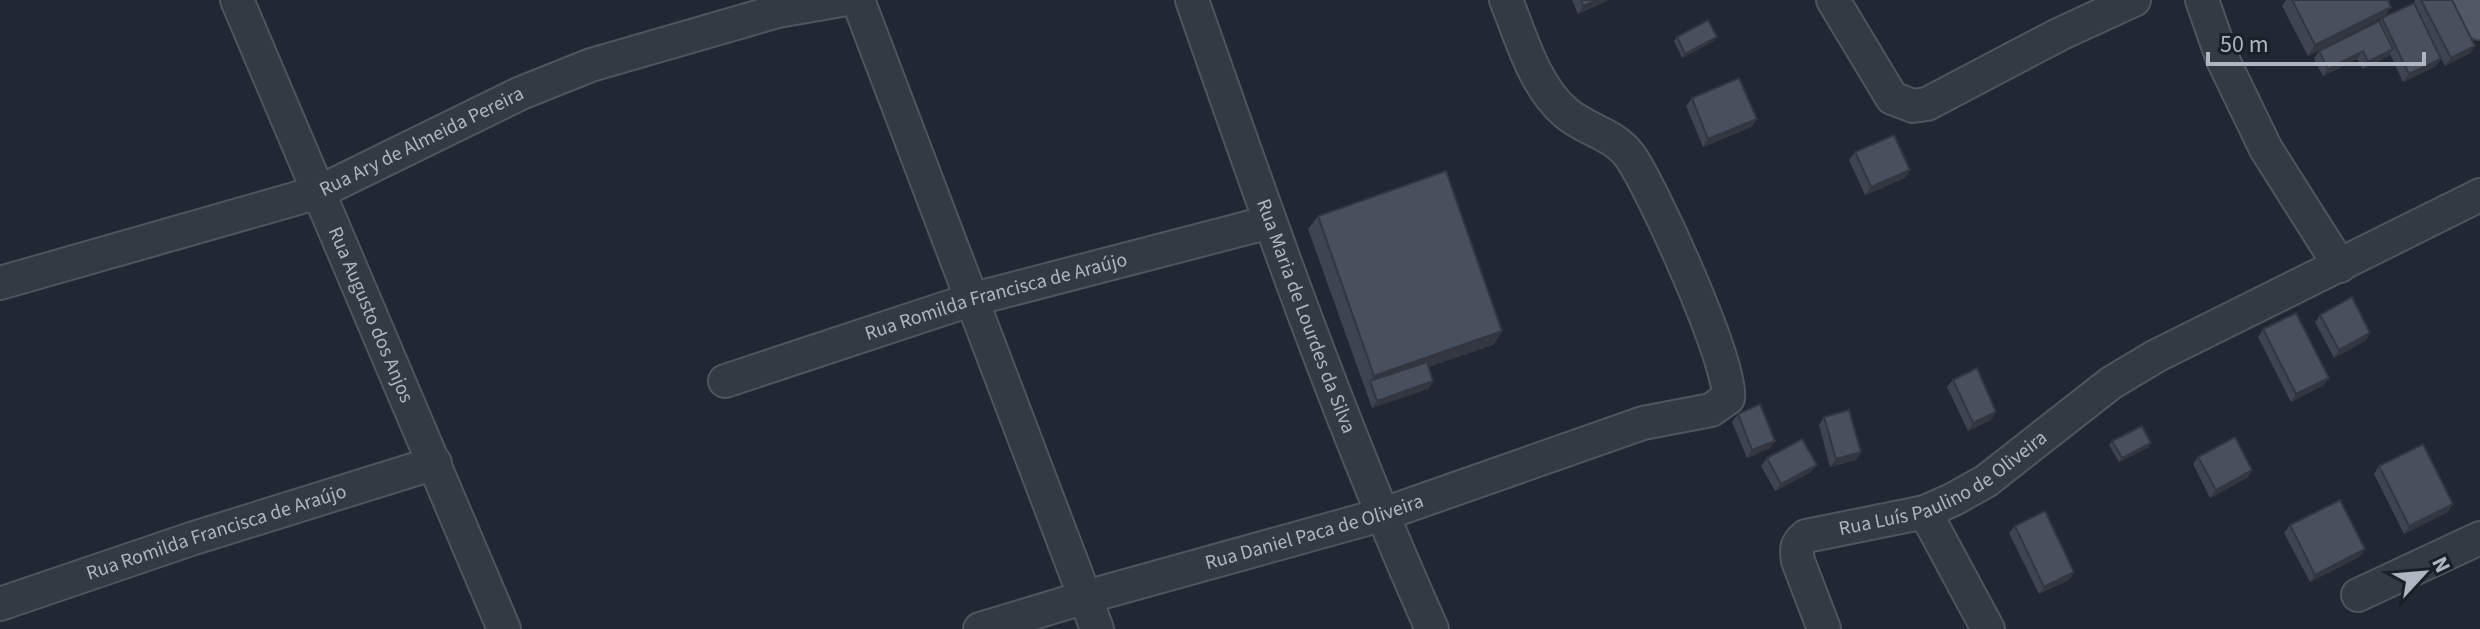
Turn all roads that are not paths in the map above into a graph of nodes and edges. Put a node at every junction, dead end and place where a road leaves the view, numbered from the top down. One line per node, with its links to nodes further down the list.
1 (237, 0): 13 (street, Rua Augusto dos Anjos)
2 (743, 0): 11 (street)
3 (841, 0): 11 (street, Rua Ary de Almeida Pereira)
4 (858, 0): 18 (street)
5 (1192, 0): 15 (street, Rua Maria de Lourdes da Silva)
6 (1506, 0): 22 (street, Rua Daniel Paca de Oliveira)
7 (1833, 0): 8 (street)
8 (2134, 0)
9 (2202, 0): 16 (street)
10 (2471, 0): 12 (main road)
11 (778, 11): 13 (street, Rua Ary de Almeida Pereira)
12 (2480, 17)
13 (319, 192): 17 (street, Rua Ary de Almeida Pereira); 20 (street, Rua Augusto dos Anjos)
14 (2480, 195): 16 (street, Rua Luís Paulino de Oliveira)
15 (1270, 222): 18 (street, Rua Romilda Francisca de Araújo); 22 (street, Rua Maria de Lourdes da Silva)
16 (2340, 266): 21 (street, Rua Luís Paulino de Oliveira)
17 (0, 283)
18 (970, 300): 19 (street, Rua Romilda Francisca de Araújo); 25 (street)
19 (725, 381)
20 (435, 463): 26 (street, Rua Romilda Francisca de Araújo); 27 (street, Rua Augusto dos Anjos)
21 (1925, 512): 31 (street, Rua Luís Paulino de Oliveira); 32 (street)
22 (1381, 515): 25 (street, Rua Daniel Paca de Oliveira); 30 (street, Rua Maria de Lourdes da Silva)
23 (2480, 538): 24 (street)
24 (2358, 595)
25 (1086, 597): 28 (street, Rua Daniel Paca de Oliveira); 29 (street)
26 (0, 604)
27 (504, 629)
28 (980, 629)
29 (1097, 629)
30 (1432, 629)
31 (1824, 629)
32 (1988, 629)

